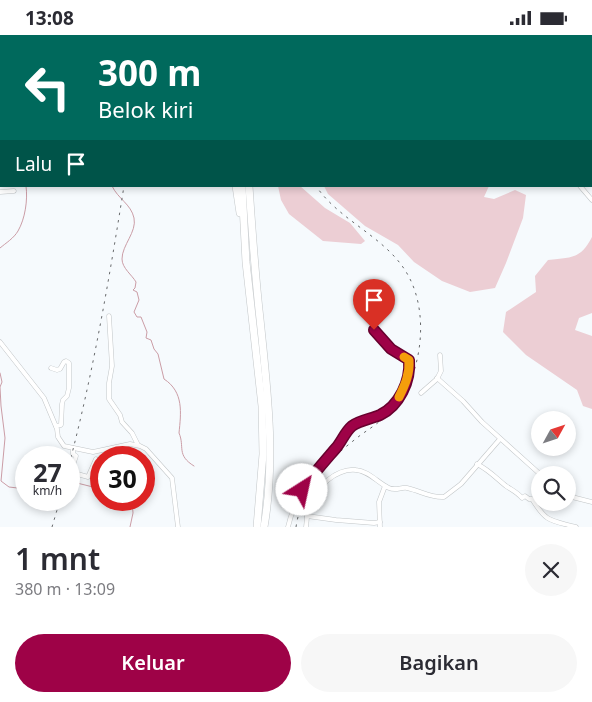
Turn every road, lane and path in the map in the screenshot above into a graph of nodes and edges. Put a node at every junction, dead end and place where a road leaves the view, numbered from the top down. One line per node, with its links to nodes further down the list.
1 (236, 187): 8 (highway)
2 (242, 187): 8 (highway)
3 (249, 187): 32 (highway)
4 (581, 187): 7 (street)
5 (14, 191): 6 (street)
6 (0, 192)
7 (592, 200)
8 (244, 228): 31 (highway)
9 (109, 316): 18 (street)
10 (374, 330): 33 (street)
11 (0, 342): 16 (street)
12 (440, 355): 14 (street)
13 (51, 368): 16 (street)
14 (438, 378): 15 (street); 17 (street)
15 (421, 393)
16 (56, 426): 19 (street)
17 (500, 439): 21 (street); 22 (street)
18 (138, 445): 20 (street); 30 (street)
19 (67, 446)
20 (80, 450)
21 (477, 464): 25 (street); 35 (street)
22 (531, 466)
23 (90, 472): 24 (street)
24 (80, 475)
25 (385, 486): 28 (street); 29 (street)
26 (576, 498): 27 (street)
27 (592, 503)
28 (307, 516): 29 (street); 34 (street)
29 (380, 524)
30 (178, 527)
31 (256, 527)
32 (264, 527)
33 (288, 527)
34 (306, 527)
35 (576, 527)

